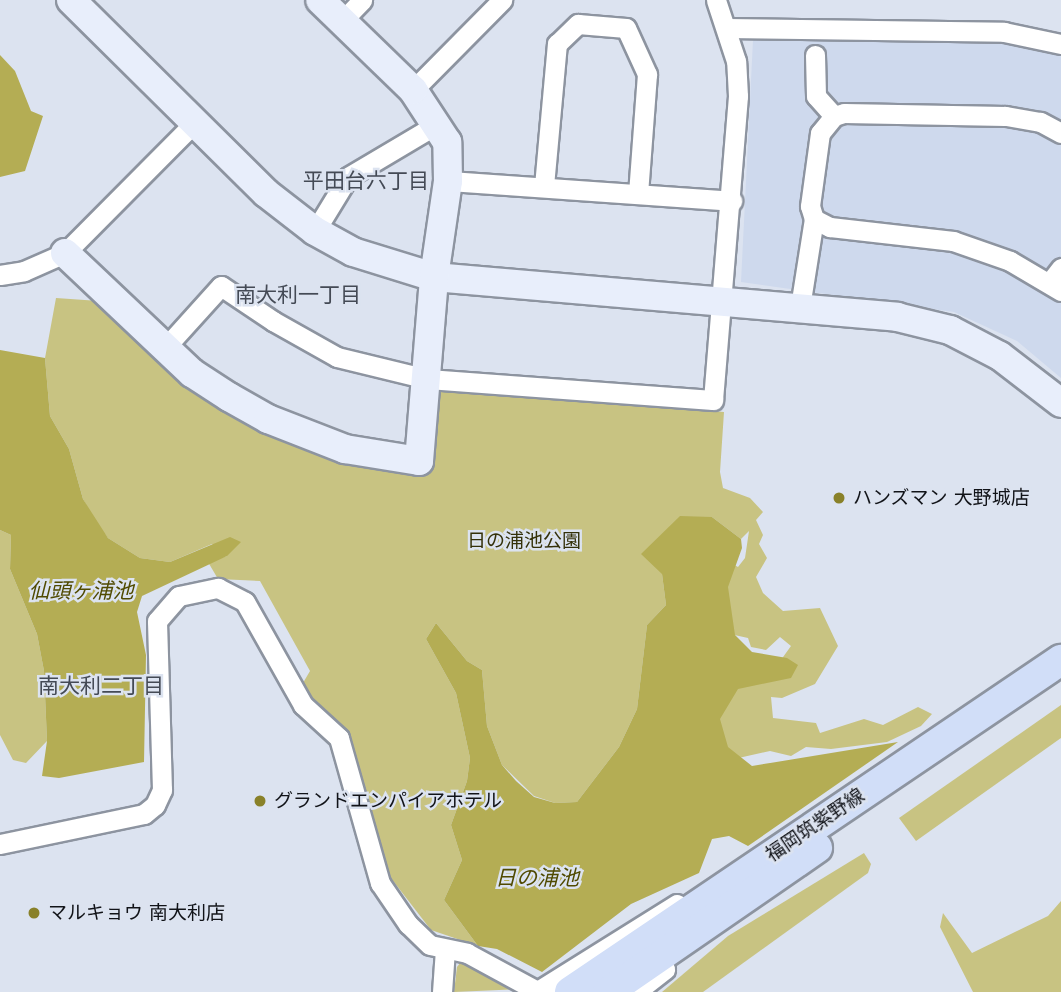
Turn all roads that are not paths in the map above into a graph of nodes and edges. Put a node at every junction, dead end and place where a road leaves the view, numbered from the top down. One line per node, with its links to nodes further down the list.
1 (71, 0): 12 (street)
2 (320, 0): 6 (street)
3 (362, 0): 6 (street)
4 (502, 0): 10 (street)
5 (716, 0): 7 (street)
6 (342, 21): 10 (street)
7 (727, 27): 8 (street); 18 (street)
8 (1061, 44)
9 (815, 55): 11 (street)
10 (413, 90): 13 (street)
11 (834, 117): 14 (street); 19 (street)
12 (194, 123): 20 (street); 21 (street)
13 (439, 123): 15 (street); 20 (street)
14 (1061, 133)
15 (448, 181): 16 (street); 23 (street)
16 (544, 186): 17 (street); 17 (street)
17 (638, 194): 18 (street)
18 (732, 201): 25 (street)
19 (814, 219): 24 (street); 26 (street)
20 (315, 231): 23 (street)
21 (65, 253): 22 (street); 27 (street)
22 (0, 275)
23 (434, 277): 25 (street); 28 (street)
24 (1058, 281)
25 (724, 299): 26 (street); 28 (street)
26 (800, 307): 29 (street)
27 (164, 349): 28 (street); 28 (street)
28 (427, 379)
29 (1061, 404)
30 (1061, 660): 33 (main road, 福岡筑紫野線)
31 (1061, 684): 34 (main road, 福岡筑紫野線)
32 (0, 844): 35 (street)
33 (746, 872): 37 (street); 38 (main road, 福岡筑紫野線)
34 (713, 921): 39 (main road, 福岡筑紫野線); 40 (street)
35 (445, 949): 36 (street); 37 (street)
36 (442, 992)
37 (536, 992)
38 (570, 992)
39 (607, 992)
40 (636, 992)

